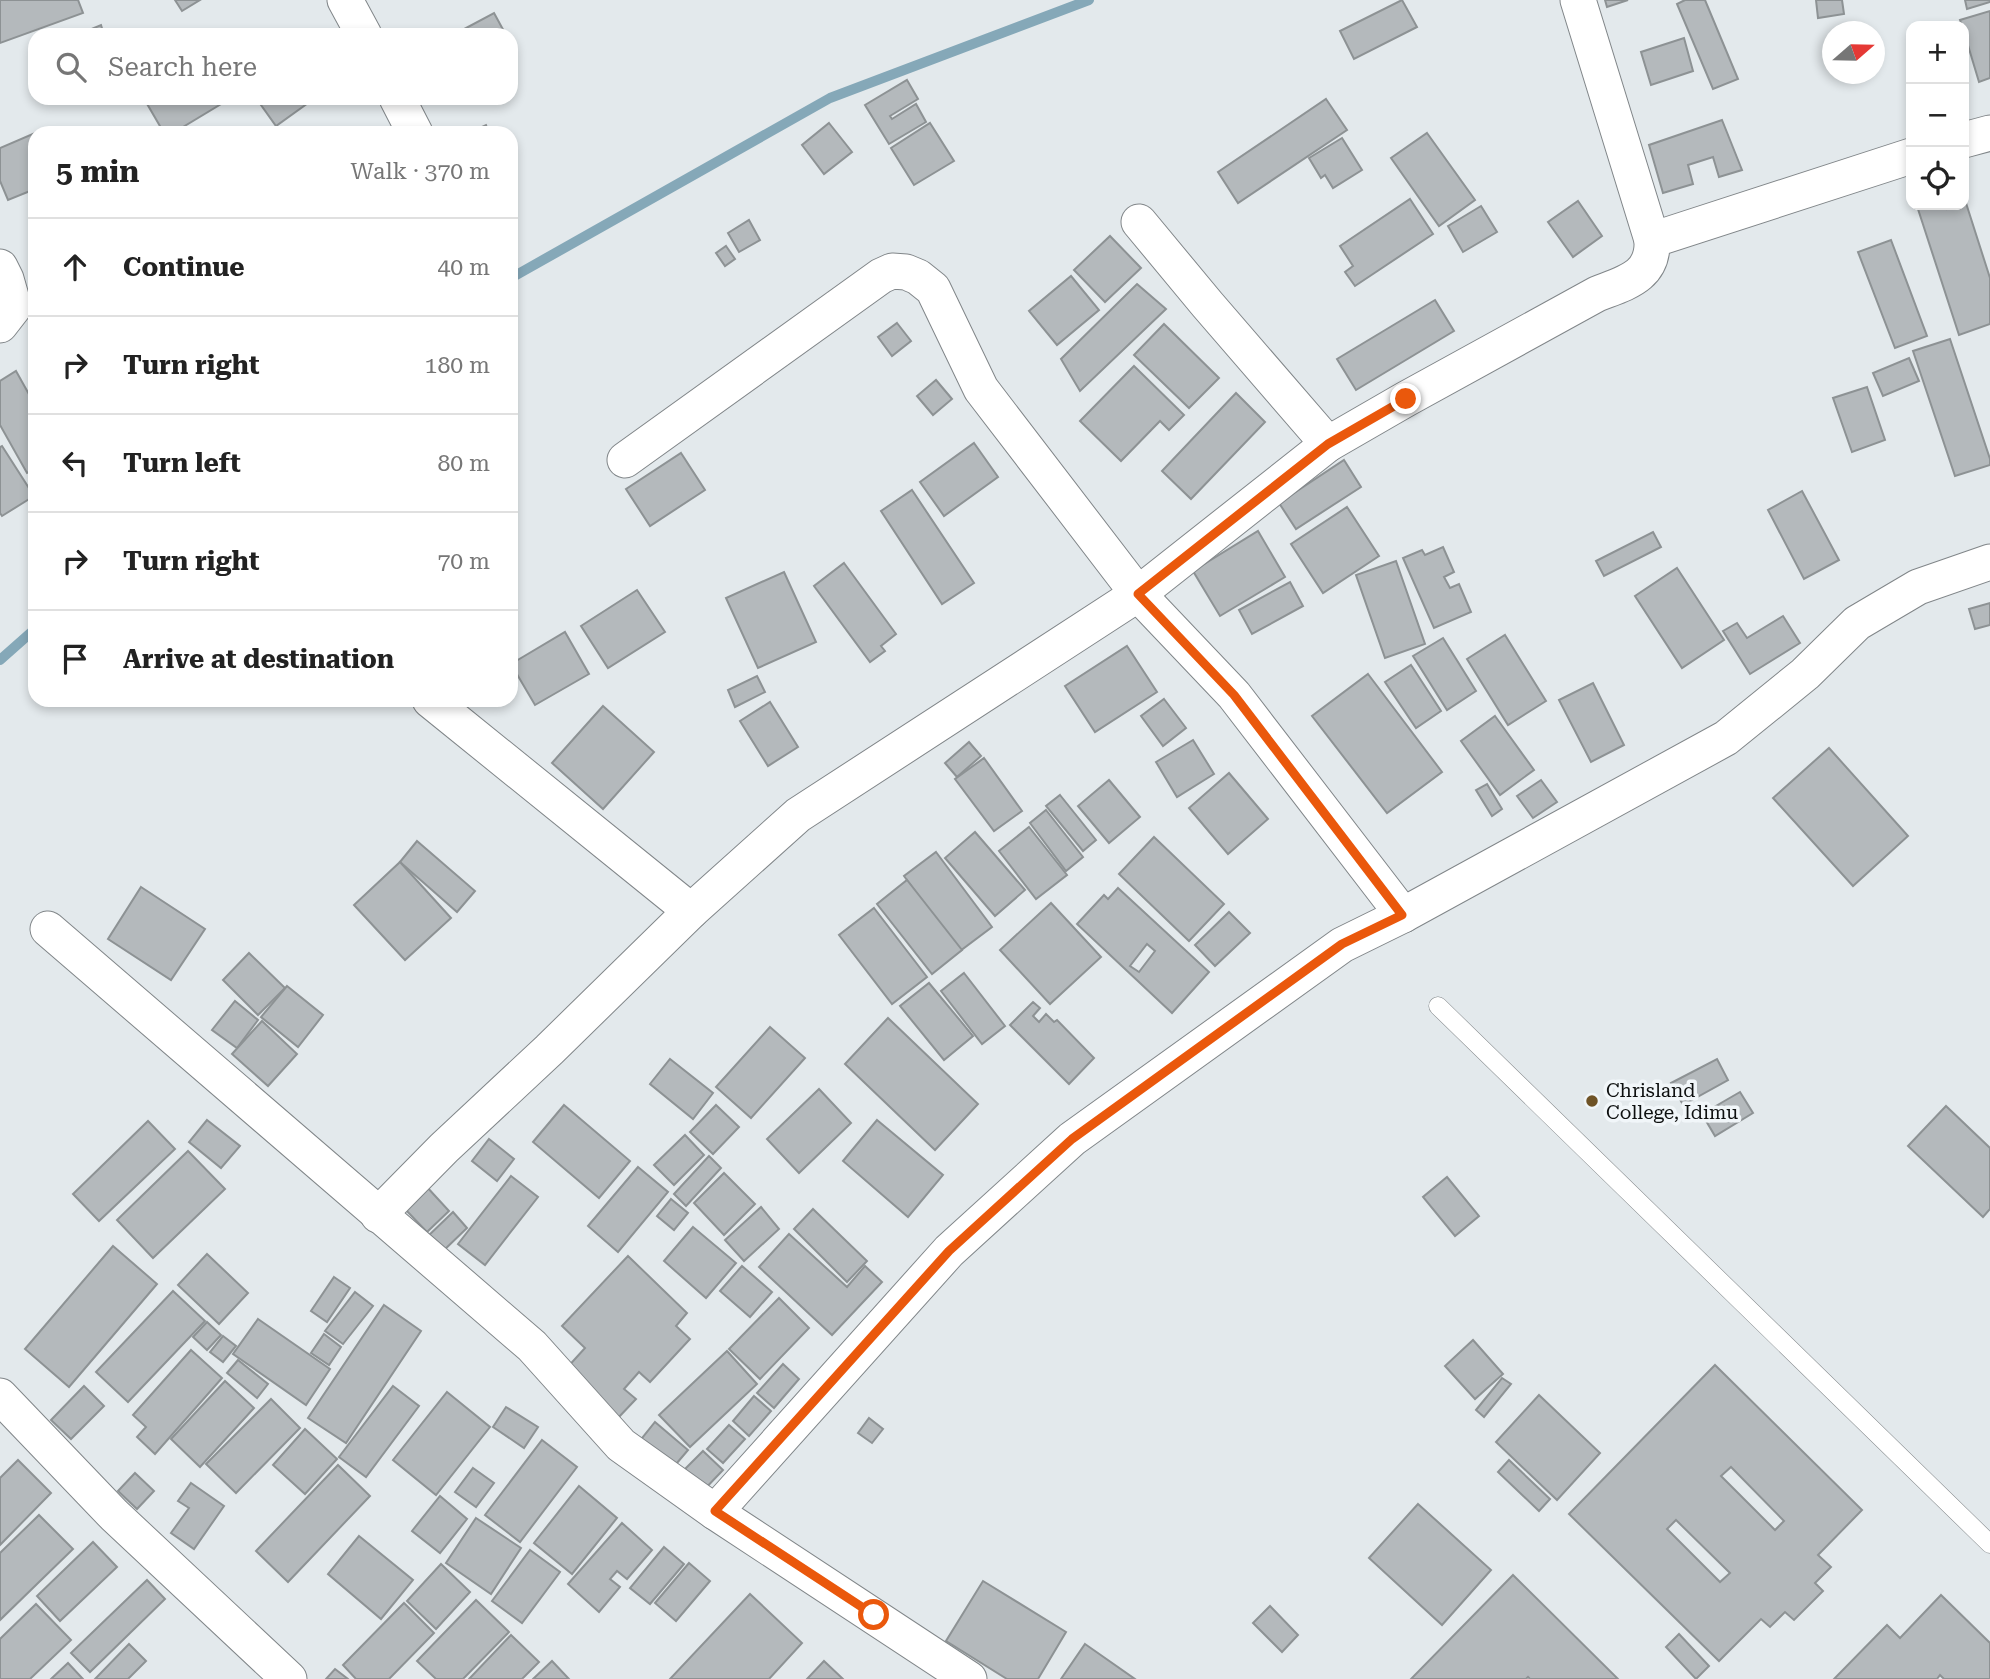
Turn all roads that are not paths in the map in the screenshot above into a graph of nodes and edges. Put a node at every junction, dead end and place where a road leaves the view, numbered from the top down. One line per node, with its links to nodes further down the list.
1 (345, 0): 3 (street)
2 (1578, 0): 10 (street)
3 (360, 28)
4 (401, 105): 5 (street)
5 (411, 126)
6 (1990, 133): 7 (street)
7 (1969, 139)
8 (1906, 158): 10 (street)
9 (1139, 222): 13 (street)
10 (1652, 240): 13 (street)
11 (0, 267): 12 (street)
12 (0, 325)
13 (1328, 444): 16 (street)
14 (625, 460): 16 (street)
15 (1990, 562): 19 (street)
16 (1138, 594): 18 (street); 19 (street)
17 (439, 707): 18 (street)
18 (691, 911): 22 (street)
19 (1402, 915): 24 (street)
20 (48, 929): 22 (street)
21 (1438, 1006): 25 (lane)
22 (378, 1215): 24 (street)
23 (0, 1396): 26 (street)
24 (715, 1511): 27 (street)
25 (1990, 1545)
26 (289, 1679)
27 (969, 1679)

